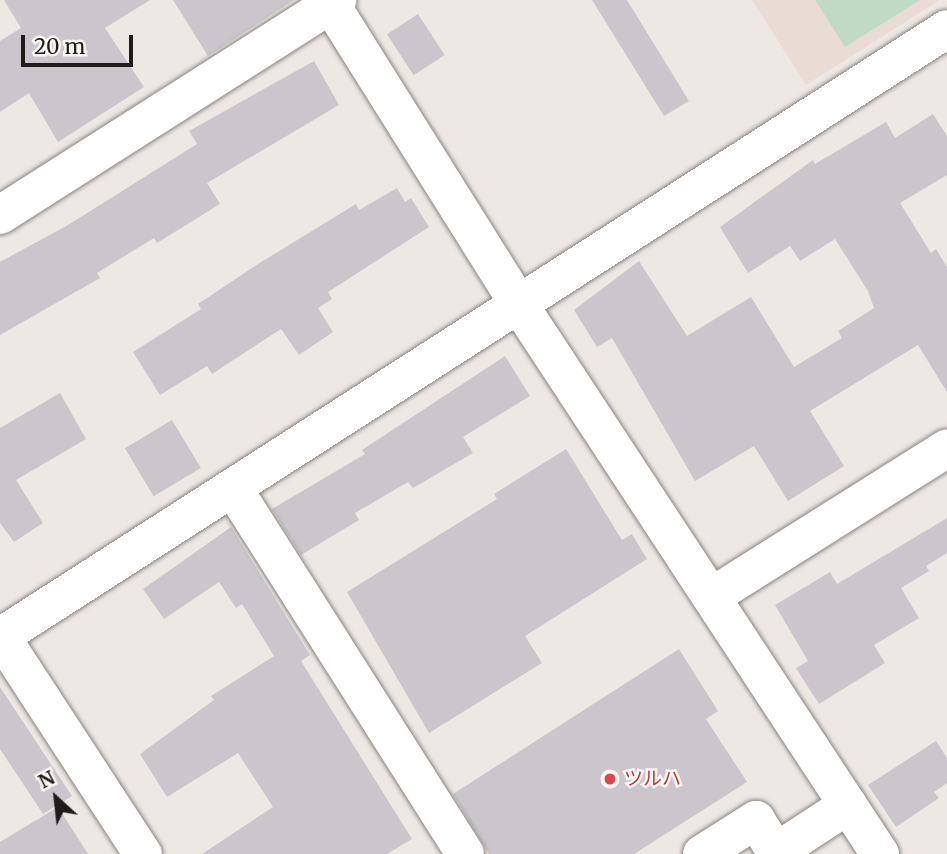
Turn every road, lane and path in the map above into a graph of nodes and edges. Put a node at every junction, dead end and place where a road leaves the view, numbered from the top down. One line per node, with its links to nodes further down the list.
1 (332, 1): 3 (street); 4 (street)
2 (947, 29): 4 (street)
3 (0, 215)
4 (520, 306): 6 (street); 7 (street)
5 (947, 448): 7 (street)
6 (233, 488): 8 (street); 11 (street)
7 (714, 595): 9 (street)
8 (0, 636): 10 (street)
9 (848, 805): 12 (street); 13 (street)
10 (143, 854)
11 (464, 854)
12 (702, 854)
13 (880, 854)

